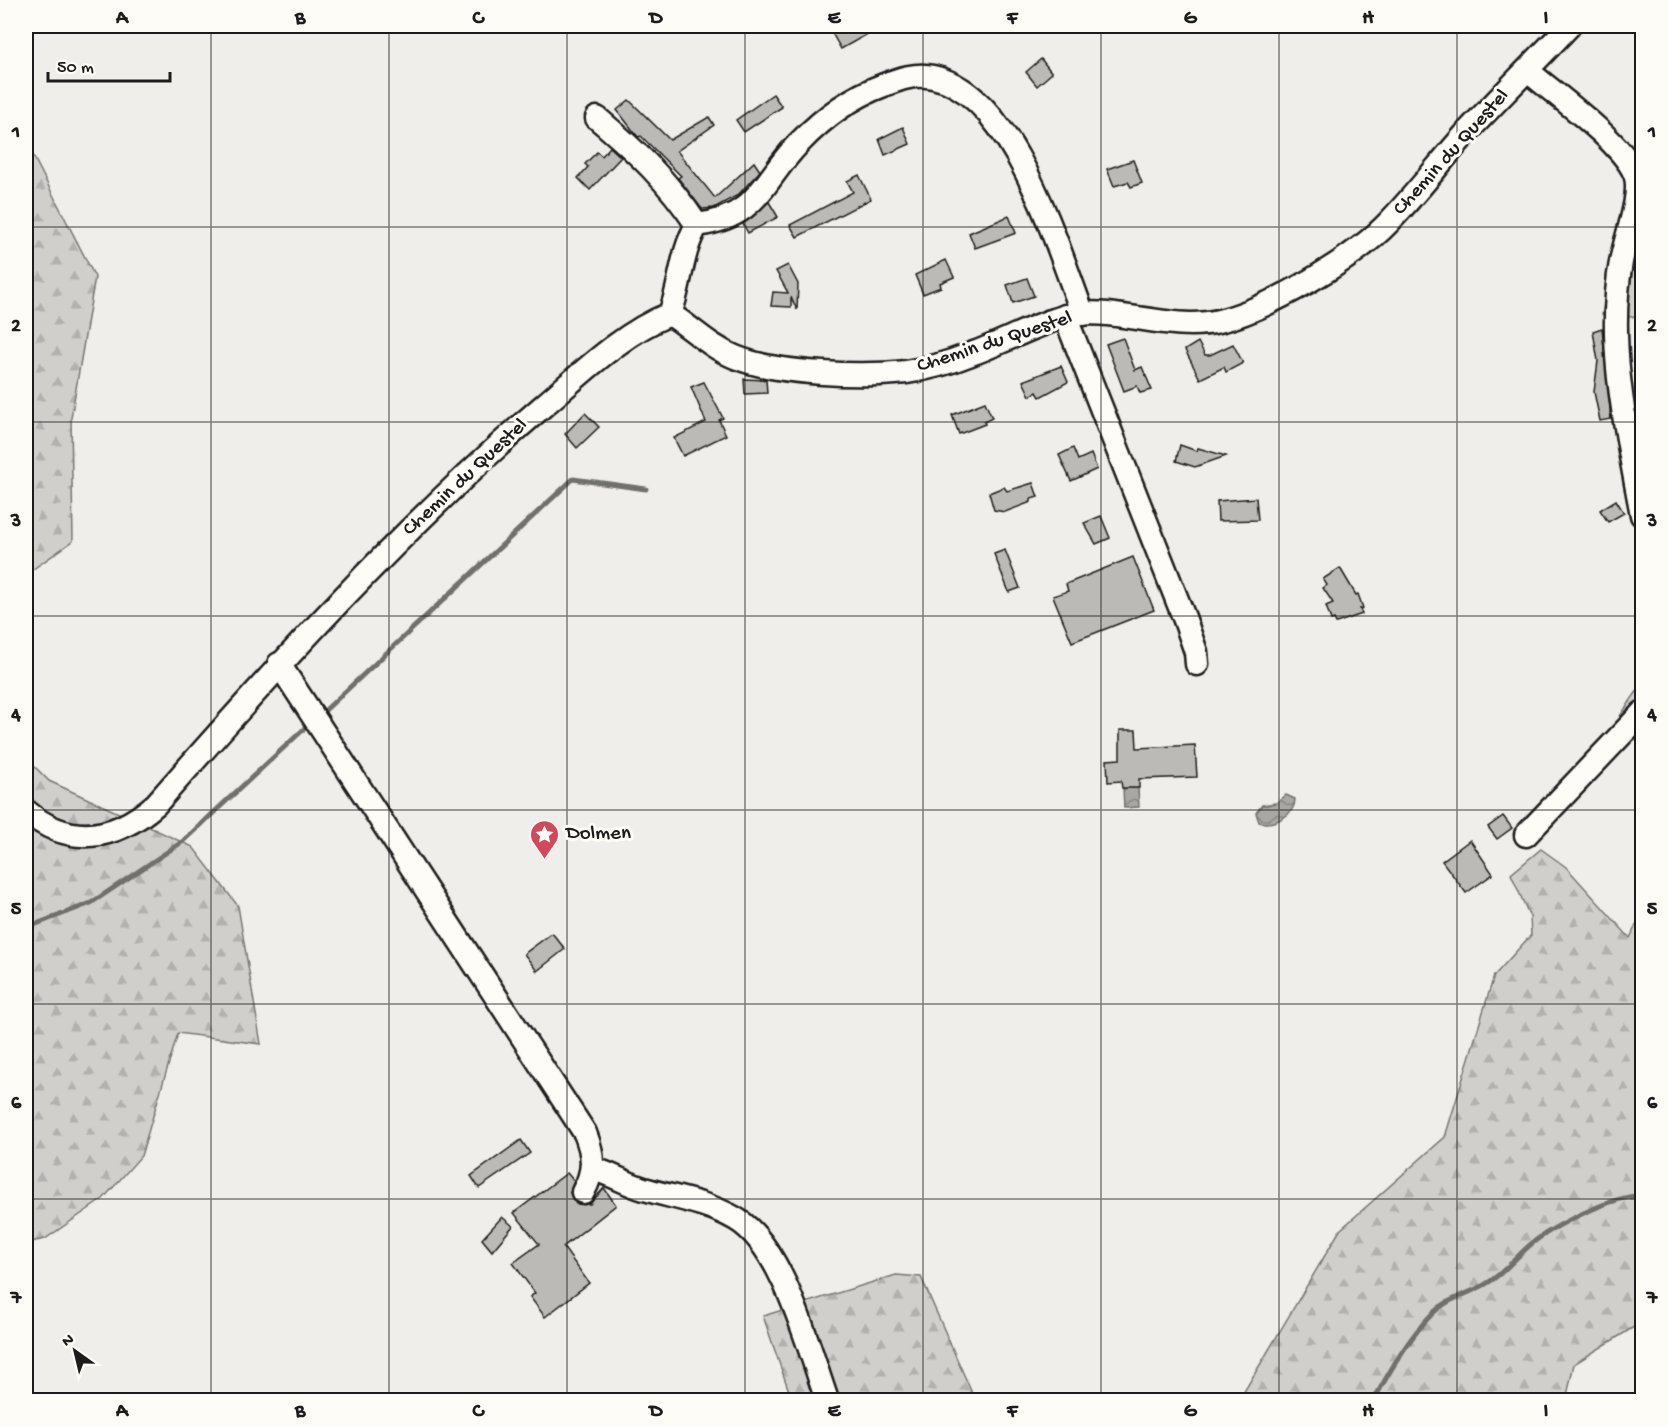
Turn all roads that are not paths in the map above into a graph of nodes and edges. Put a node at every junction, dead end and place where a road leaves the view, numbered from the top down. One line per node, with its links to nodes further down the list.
1 (1569, 26): 2 (street, Chemin du Questel)
2 (1528, 71): 6 (street, Chemin du Questel); 7 (street)
3 (597, 118): 4 (street)
4 (697, 225): 5 (street); 6 (street)
5 (670, 314): 6 (street, Chemin du Questel); 8 (street, Chemin du Questel)
6 (1074, 315): 9 (street)
7 (1642, 515)
8 (279, 664): 11 (street, Chemin du Questel); 13 (street)
9 (1197, 664)
10 (1642, 713): 12 (street)
11 (26, 811)
12 (1526, 835)
13 (593, 1169): 14 (street); 15 (street)
14 (583, 1192)
15 (827, 1401)

